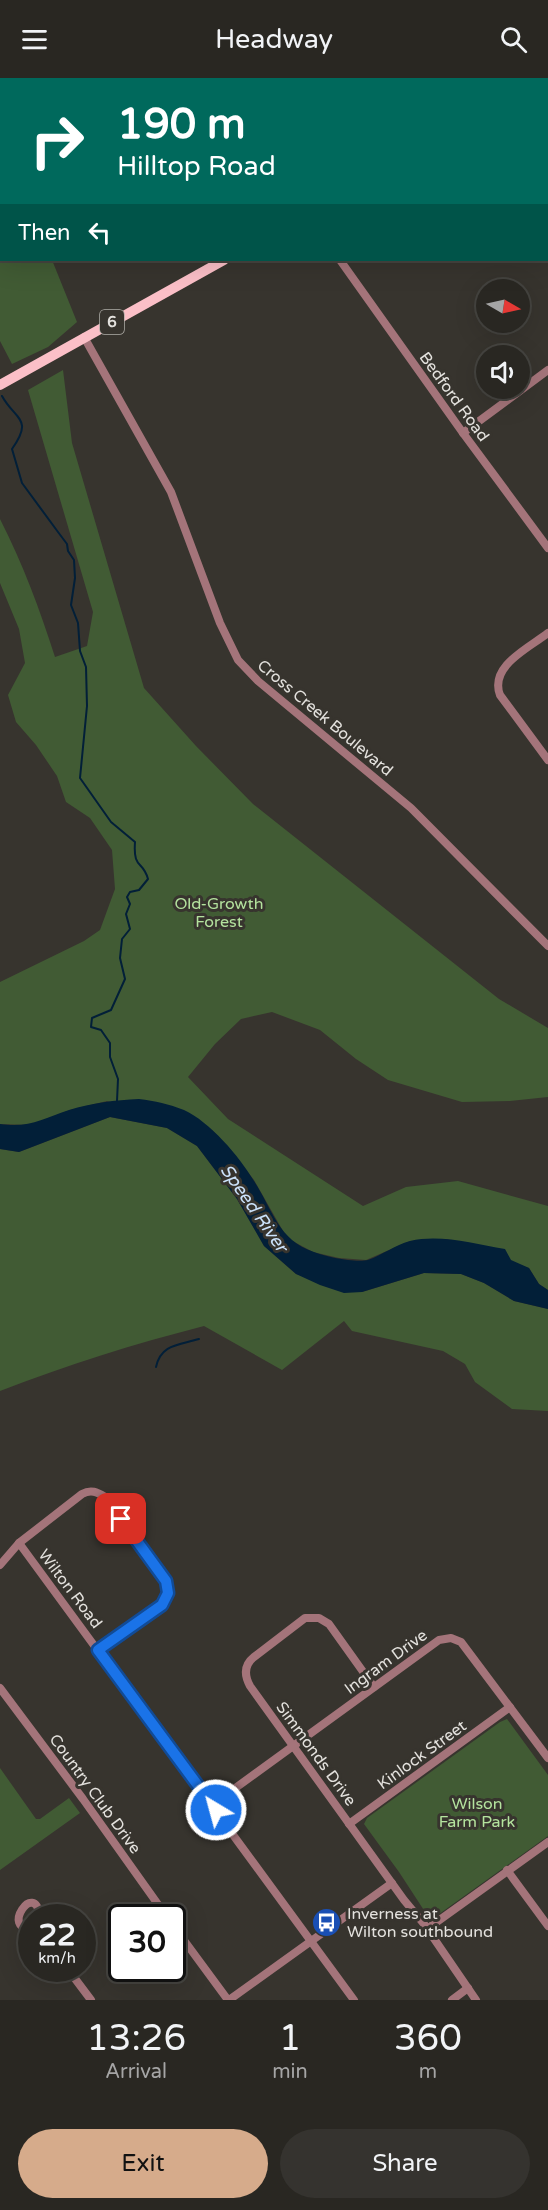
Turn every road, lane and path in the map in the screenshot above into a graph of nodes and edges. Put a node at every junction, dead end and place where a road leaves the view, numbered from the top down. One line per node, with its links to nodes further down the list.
1 (222, 261): 3 (main road, 6)
2 (341, 261): 6 (street, Bedford Road)
3 (84, 338): 5 (main road, 6); 10 (street, Cross Creek Boulevard)
4 (548, 370): 6 (street)
5 (0, 385)
6 (463, 433): 7 (street, Bedford Road)
7 (548, 548)
8 (548, 633): 9 (street)
9 (548, 760)
10 (548, 946)
11 (19, 1543): 12 (street); 13 (street, Wilton Road); 13 (street)
12 (0, 1565)
13 (98, 1650): 19 (street, Wilton Road)
14 (374, 1687): 16 (street, Ingram Drive); 17 (street, Ingram Drive); 17 (street, Simmonds Drive)
15 (0, 1688): 24 (street, Country Club Drive)
16 (510, 1707): 18 (street, Ingram Drive); 20 (street, Kinlock Street)
17 (294, 1746): 19 (street, Ingram Drive); 20 (street, Simmonds Drive)
18 (548, 1758)
19 (212, 1805): 29 (street, Wilton Road)
20 (349, 1824): 23 (street, Simmonds Drive)
21 (548, 1842): 22 (street)
22 (507, 1870): 27 (street); 28 (street)
23 (392, 1883): 28 (street, Simmonds Drive); 29 (street)
24 (158, 1904)
25 (18, 1908): 26 (street)
26 (18, 1924)
27 (548, 1926)
28 (427, 1929): 32 (street, Simmonds Drive)
29 (310, 1941): 34 (street); 35 (street, Wilton Road)
30 (186, 1943): 34 (street)
31 (78, 1982): 33 (street)
32 (468, 1988): 36 (street); 37 (street, Simmonds Drive)
33 (91, 2000)
34 (228, 2000)
35 (354, 2000)
36 (452, 2000)
37 (477, 2000)

